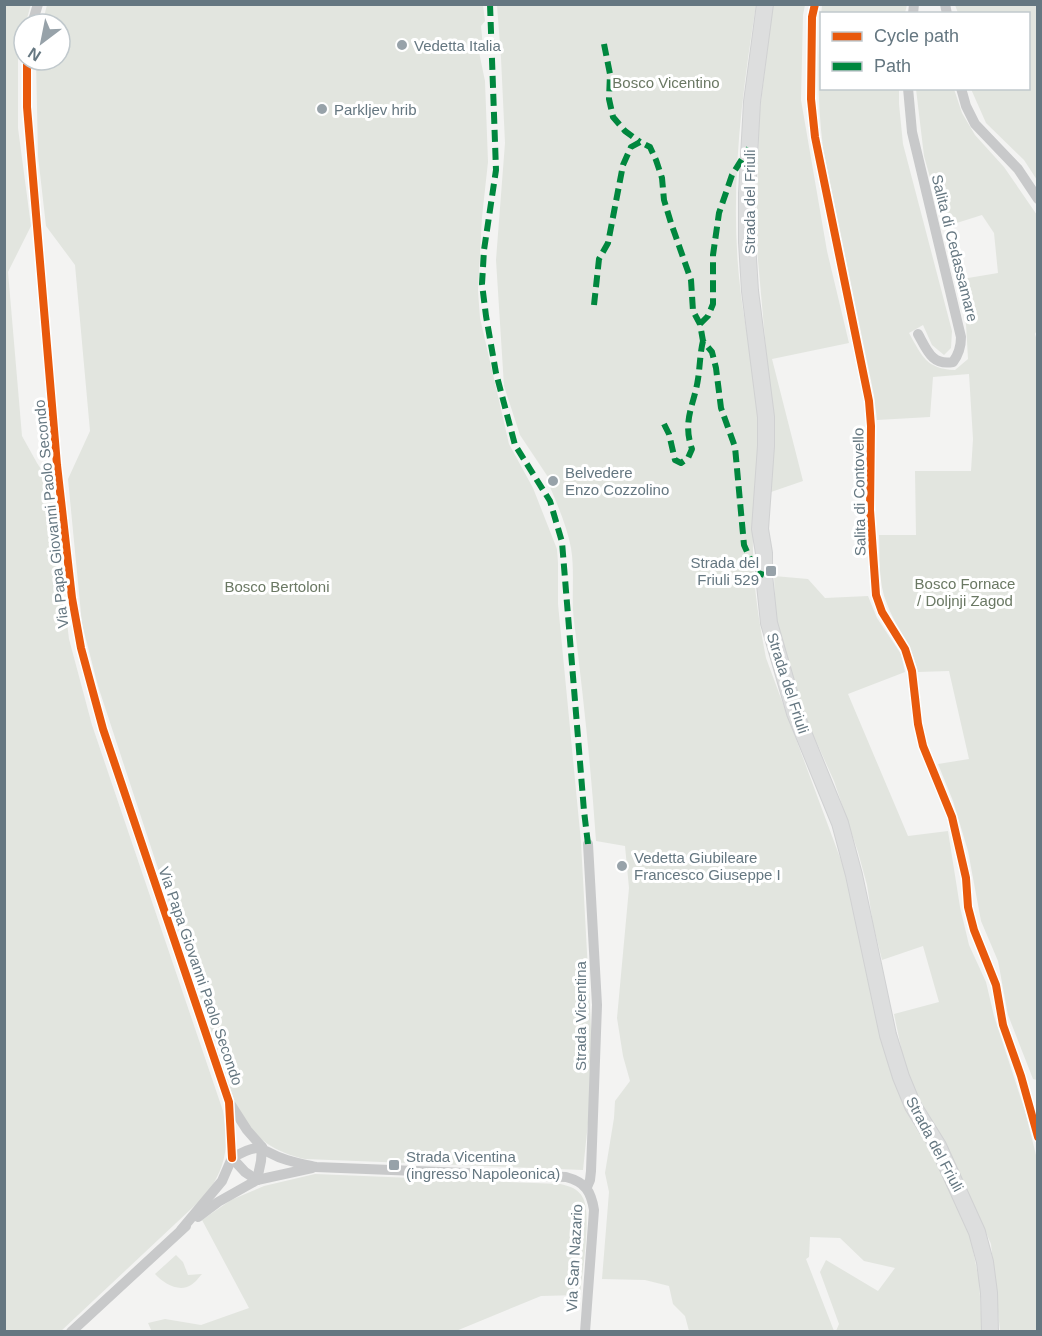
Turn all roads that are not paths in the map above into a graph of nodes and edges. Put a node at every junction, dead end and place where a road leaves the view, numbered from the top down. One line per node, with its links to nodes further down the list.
1 (765, 4): 19 (main road, Strada del Friuli)
2 (815, 4): 10 (street, Salita di Contovello)
3 (27, 72): 9 (street, Via Papa Giovanni Paolo Secondo)
4 (908, 90): 7 (street, Salita di Cedassamare)
5 (962, 90): 6 (street)
6 (1038, 199)
7 (918, 334)
8 (588, 844): 15 (street, Strada Vicentina)
9 (229, 1102): 11 (street, Via Papa Giovanni Paolo Secondo); 12 (street, Via Papa Giovanni Paolo Secondo)
10 (1038, 1137)
11 (262, 1147): 12 (street); 13 (street); 14 (street)
12 (232, 1158): 14 (street); 16 (street)
13 (316, 1167): 14 (street); 15 (street)
14 (257, 1180): 16 (street)
15 (586, 1187): 18 (street, Via San Nazario)
16 (181, 1230): 17 (street)
17 (71, 1332)
18 (585, 1332)
19 (990, 1332)

